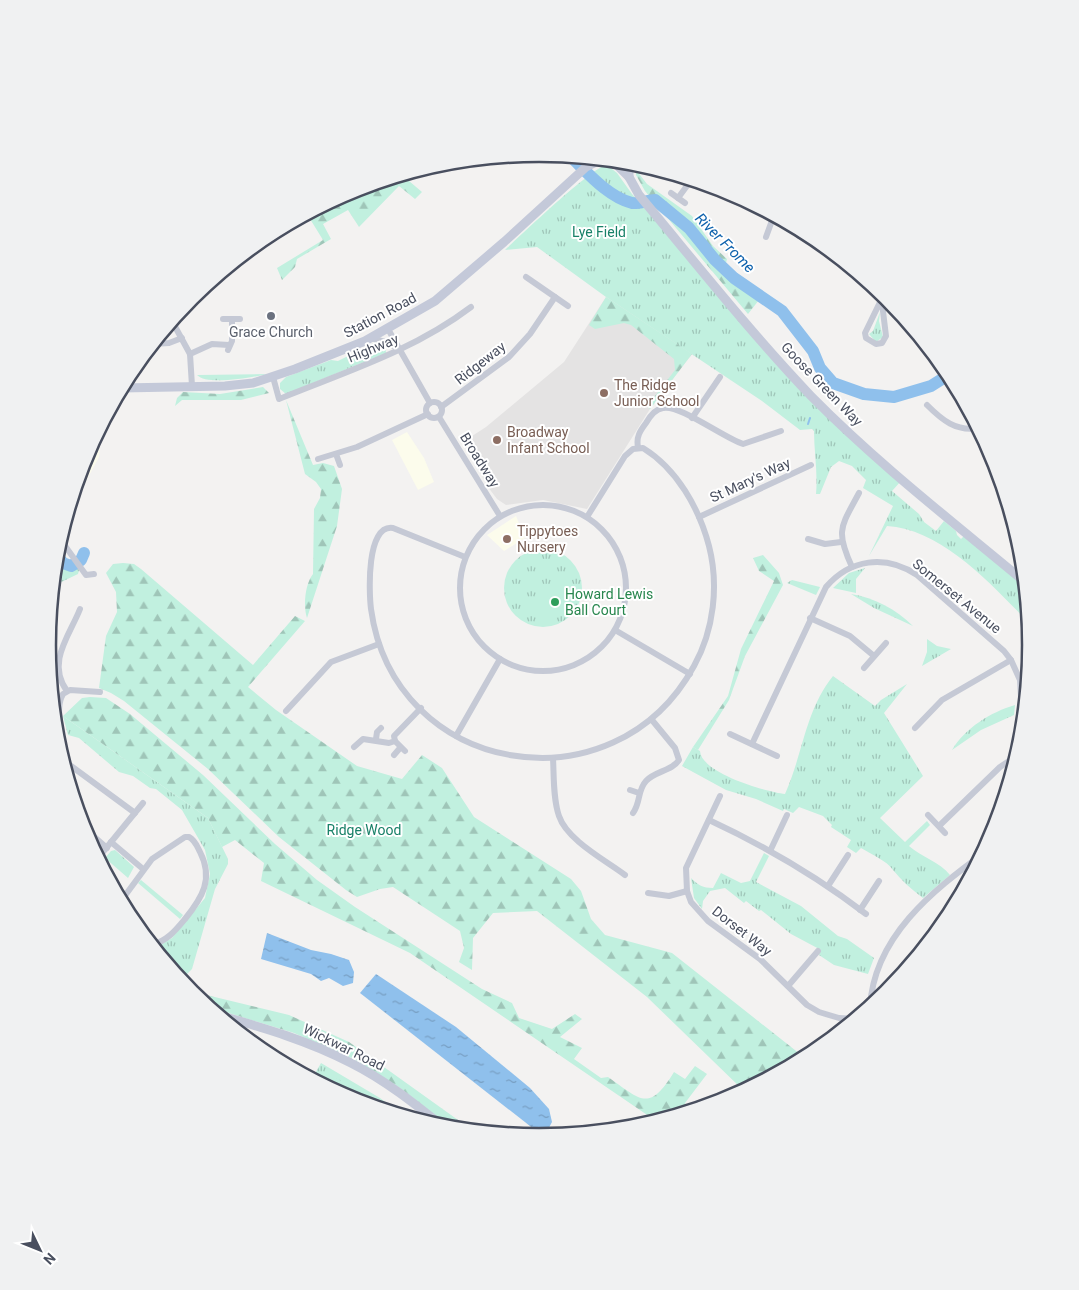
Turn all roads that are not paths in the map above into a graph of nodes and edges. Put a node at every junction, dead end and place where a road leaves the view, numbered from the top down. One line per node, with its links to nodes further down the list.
1 (590, 165): 2 (main road, Station Road)
2 (586, 167): 22 (main road, Station Road)
3 (621, 169): 5 (main road, Goose Green Way)
4 (629, 170): 5 (main road, Goose Green Way)
5 (629, 177): 56 (main road, Goose Green Way)
6 (688, 185): 8 (street)
7 (671, 193): 8 (street)
8 (678, 198): 9 (street)
9 (685, 203)
10 (772, 221): 11 (street)
11 (766, 237)
12 (526, 277): 13 (street)
13 (555, 297): 16 (street); 34 (street, Ridgeway)
14 (882, 303): 15 (street)
15 (882, 304)
16 (568, 306)
17 (471, 307): 26 (street, Highway)
18 (223, 319): 19 (street)
19 (232, 319): 20 (street); 27 (street)
20 (240, 319)
21 (175, 327): 23 (street)
22 (388, 329): 24 (main road, Station Road); 26 (street)
23 (182, 338): 25 (street); 27 (street)
24 (371, 338): 26 (street); 28 (main road, Station Road)
25 (162, 343)
26 (398, 350): 28 (street, Highway); 32 (street)
27 (190, 354): 30 (street)
28 (273, 378): 30 (main road, Station Road)
29 (720, 378): 37 (street)
30 (192, 386): 31 (main road, Station Road)
31 (131, 387)
32 (430, 403): 34 (street); 35 (street)
33 (927, 405): 38 (street)
34 (441, 407): 36 (street)
35 (428, 414): 36 (street); 41 (street)
36 (439, 417): 46 (street, Broadway)
37 (692, 418): 39 (street); 40 (street)
38 (972, 429)
39 (781, 431)
40 (638, 447): 47 (street); 48 (street)
41 (336, 454): 42 (street); 43 (street)
42 (318, 459)
43 (340, 465)
44 (811, 465): 48 (street, St Mary's Way)
45 (859, 499): 49 (street)
46 (500, 516): 47 (street); 52 (street)
47 (587, 517): 60 (street)
48 (699, 517): 67 (street)
49 (841, 542): 50 (street); 53 (street)
50 (810, 543)
51 (67, 548): 55 (street)
52 (465, 557): 62 (street); 64 (street)
53 (852, 567): 59 (street, Somerset Avenue); 65 (street, Somerset Avenue)
54 (94, 574): 55 (street)
55 (86, 575): 57 (street)
56 (1018, 576)
57 (79, 577)
58 (80, 608): 68 (street)
59 (810, 618): 63 (street); 82 (street, Somerset Avenue)
60 (615, 630): 64 (street); 67 (street)
61 (886, 643): 63 (street)
62 (379, 644): 72 (street); 73 (street)
63 (874, 656): 66 (street)
64 (500, 659): 79 (street)
65 (1011, 660): 70 (street, Somerset Avenue); 77 (street)
66 (864, 668)
67 (690, 674): 75 (street)
68 (67, 691): 69 (street); 71 (street)
69 (100, 692)
70 (1021, 692)
71 (60, 699): 74 (street)
72 (421, 708): 79 (street); 81 (street)
73 (286, 711)
74 (61, 712)
75 (652, 720): 86 (street); 90 (street)
76 (381, 728): 80 (street)
77 (915, 728)
78 (730, 734): 82 (street)
79 (456, 736): 86 (street)
80 (376, 740): 81 (street); 83 (street)
81 (395, 741): 84 (street)
82 (752, 744): 85 (street)
83 (354, 747)
84 (394, 755)
85 (777, 756)
86 (554, 758): 107 (street)
87 (1008, 762): 98 (street)
88 (72, 767): 93 (street)
89 (630, 790): 90 (street)
90 (639, 793): 94 (street)
91 (720, 796): 97 (street, Dorset Way)
92 (144, 803): 93 (street)
93 (135, 813): 101 (street)
94 (634, 813)
95 (787, 815): 102 (street)
96 (928, 815): 98 (street)
97 (709, 820): 102 (street); 110 (street, Dorset Way)
98 (939, 826): 99 (street)
99 (945, 833)
100 (96, 836): 101 (street)
101 (109, 845): 103 (street); 106 (street)
102 (771, 849): 109 (street)
103 (103, 852)
104 (848, 855): 109 (street)
105 (971, 863): 118 (street)
106 (143, 869): 112 (street); 115 (street)
107 (625, 875)
108 (879, 882): 113 (street)
109 (828, 886): 113 (street)
110 (687, 891): 111 (street); 117 (street, Dorset Way)
111 (648, 893)
112 (126, 894)
113 (860, 910): 114 (street)
114 (866, 914)
115 (158, 942)
116 (816, 956): 117 (street)
117 (788, 986): 119 (street, Dorset Way)
118 (872, 995)
119 (846, 1018)
120 (236, 1020): 121 (main road, Wickwar Road)
121 (429, 1115)

